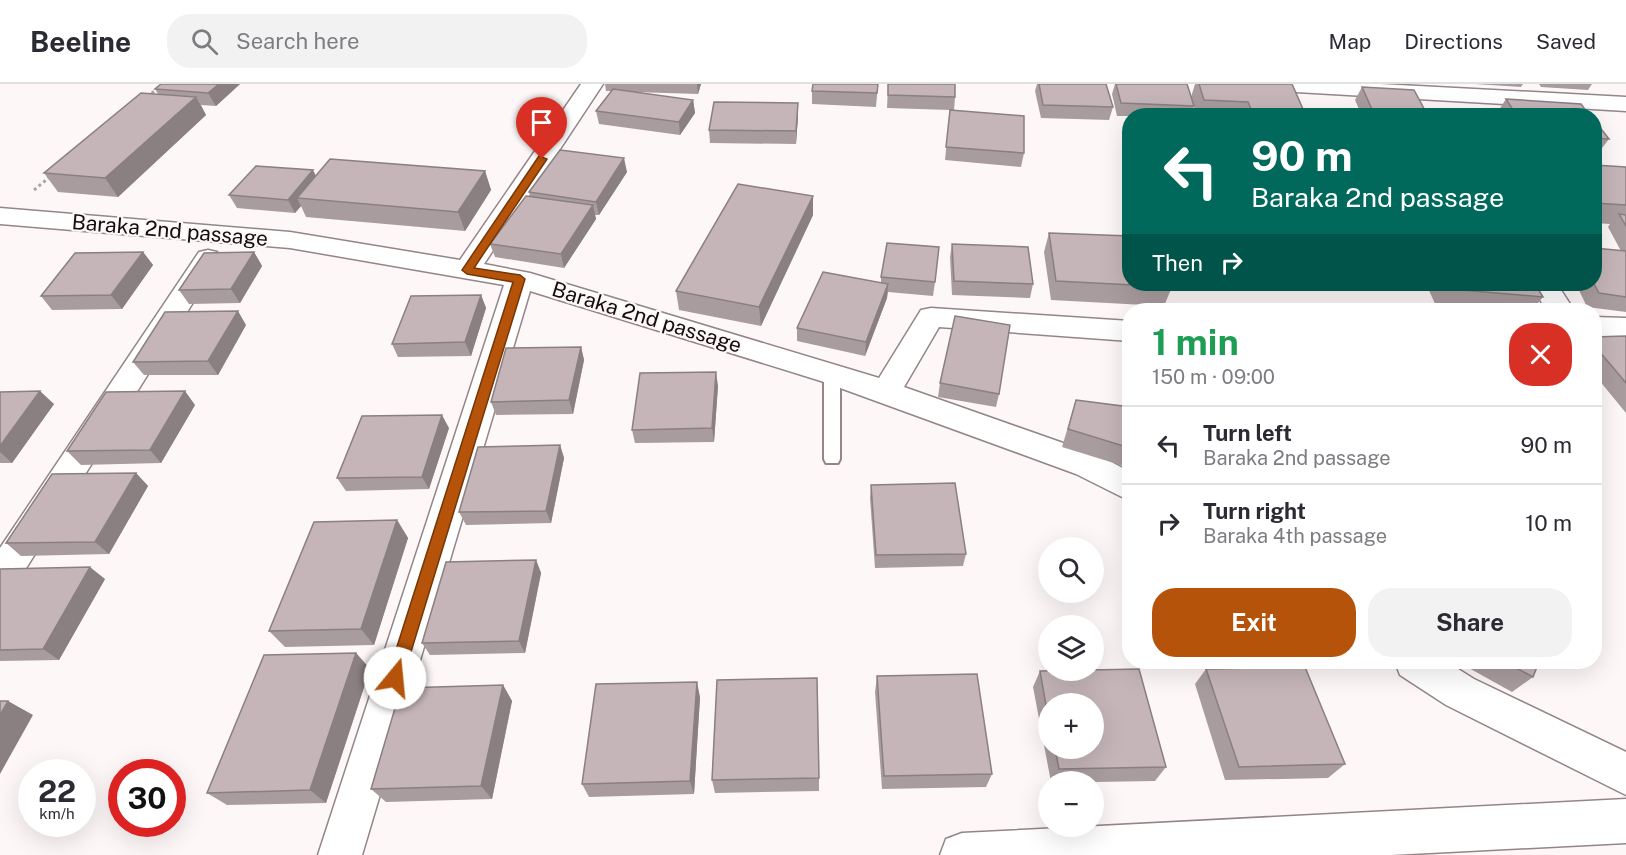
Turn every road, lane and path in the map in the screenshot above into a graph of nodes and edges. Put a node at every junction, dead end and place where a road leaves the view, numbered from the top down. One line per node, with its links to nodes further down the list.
1 (163, 84): 5 (path)
2 (592, 84): 11 (street)
3 (1262, 84): 4 (street)
4 (1428, 94): 6 (street); 7 (street)
5 (145, 99)
6 (1626, 104)
7 (1436, 108)
8 (56, 172): 9 (path)
9 (1, 216): 10 (street, Baraka 2nd passage)
10 (224, 234): 11 (street, Baraka 2nd passage); 20 (street)
11 (467, 270): 12 (street, Baraka 2nd passage)
12 (520, 279): 16 (street, Baraka 2nd passage); 24 (street)
13 (1602, 327): 14 (street)
14 (1626, 328)
15 (1122, 330): 17 (street)
16 (832, 373): 17 (street, Baraka 2nd passage); 18 (lane)
17 (886, 392): 19 (street, Baraka 2nd passage)
18 (832, 459)
19 (1122, 484)
20 (0, 578)
21 (1425, 669): 22 (street)
22 (1626, 774)
23 (1626, 821): 25 (street)
24 (340, 855)
25 (962, 855)

